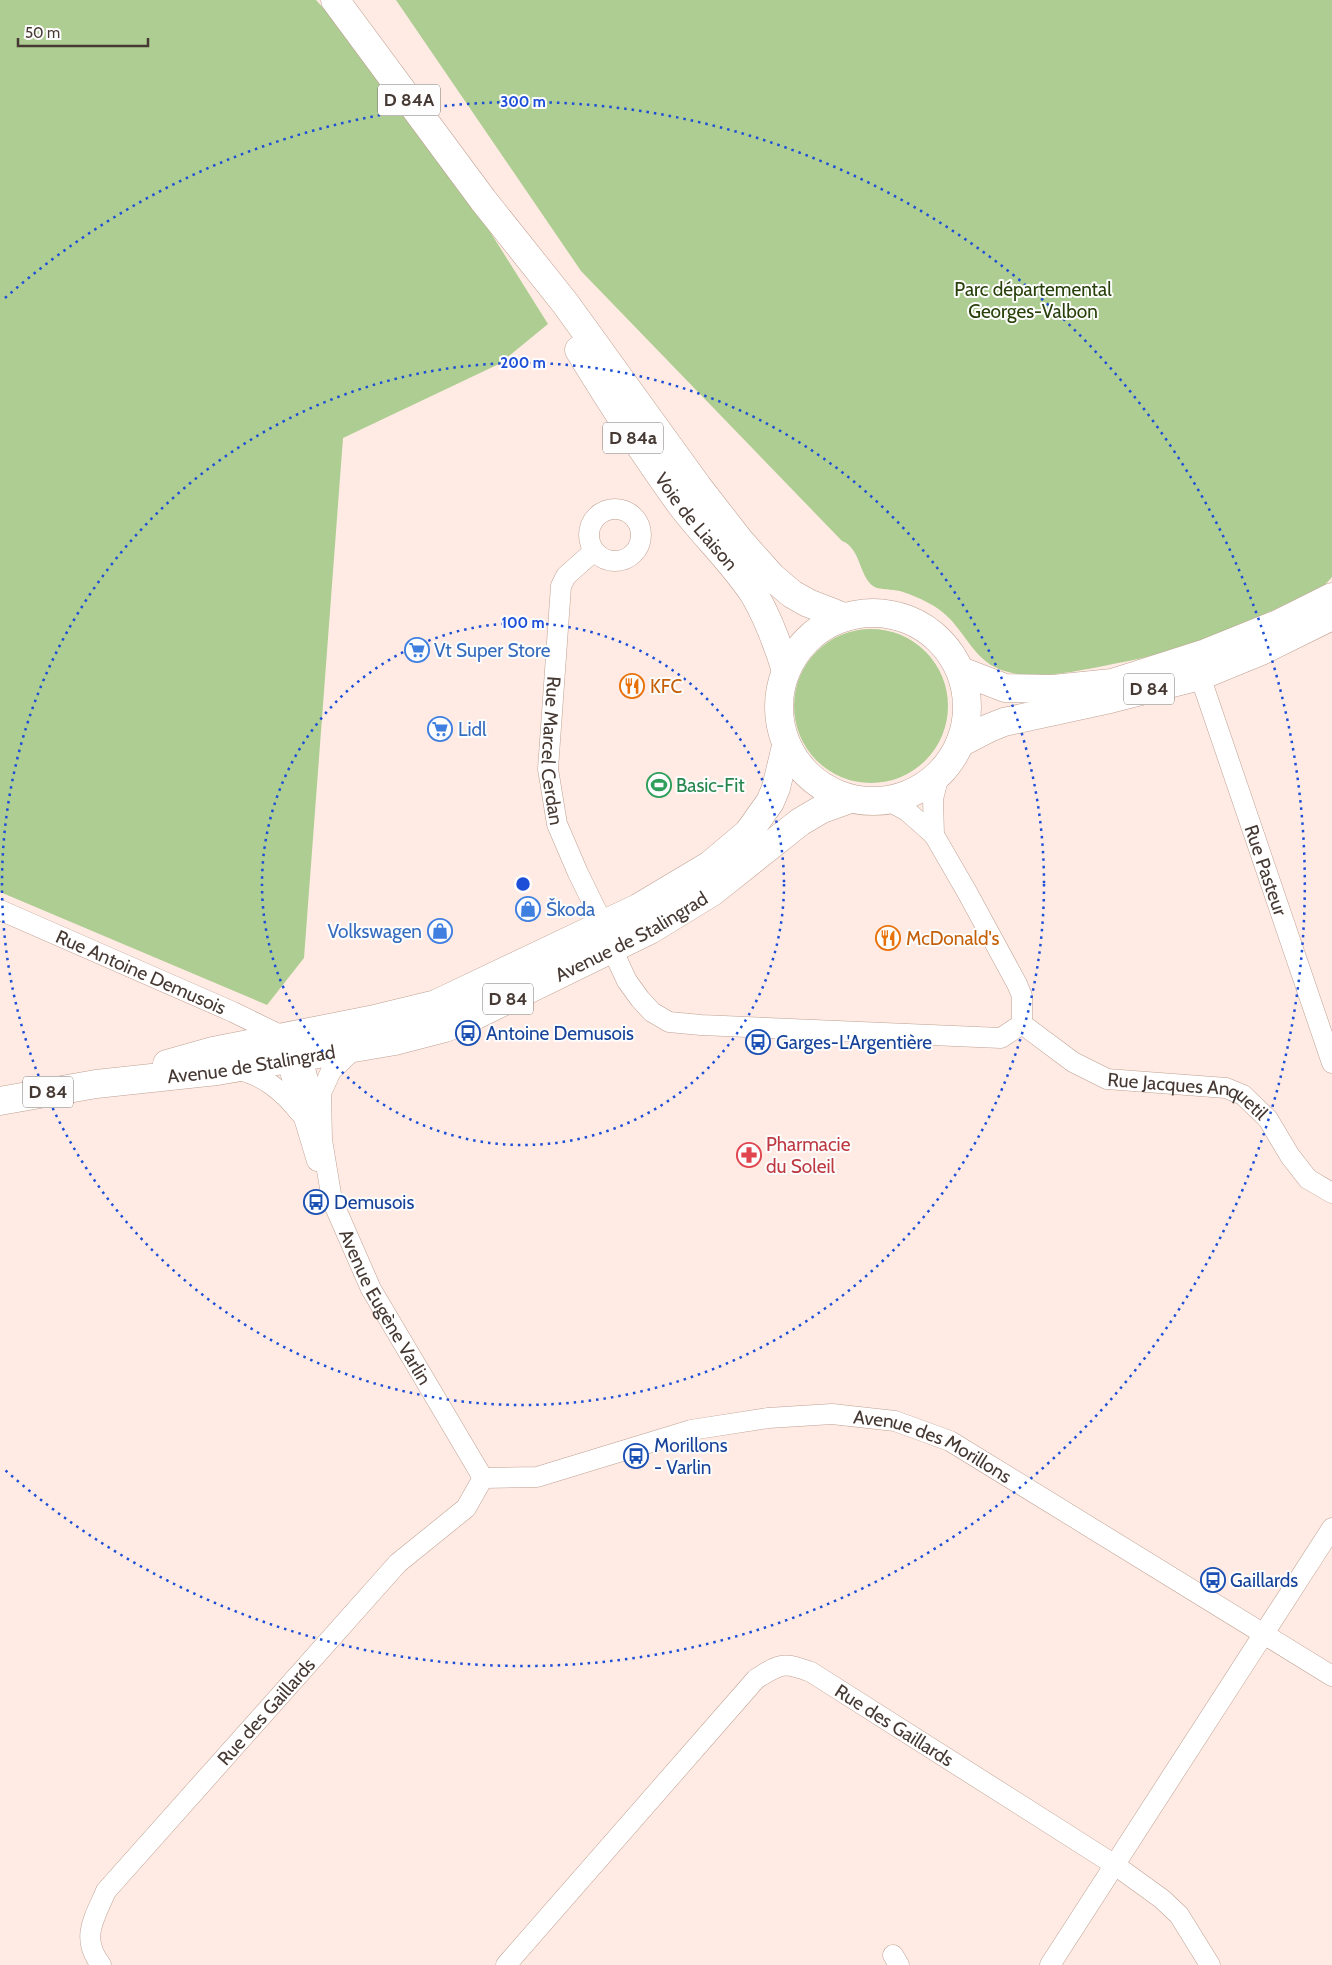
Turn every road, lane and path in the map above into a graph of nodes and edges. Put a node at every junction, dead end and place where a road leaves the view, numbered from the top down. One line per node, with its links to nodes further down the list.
1 (335, 0): 2 (main road, Voie de Liaison / D 84A)
2 (483, 200): 6 (main road, Voie de Liaison / D 84A); 7 (main road, Voie de Liaison / D 84a)
3 (594, 551): 17 (street, Rue Marcel Cerdan)
4 (1332, 597): 8 (main road, D 84)
5 (1332, 616): 9 (main road, D 84)
6 (844, 617): 7 (main road); 8 (main road)
7 (786, 671): 11 (main road)
8 (961, 671): 10 (main road)
9 (1200, 676): 10 (main road, D 84); 20 (street, Rue Pasteur)
10 (960, 743): 12 (main road)
11 (786, 746): 13 (main road); 17 (main road, Avenue de Stalingrad / D 84)
12 (939, 775): 14 (main road); 15 (street)
13 (850, 799): 14 (main road); 18 (main road, Avenue de Stalingrad / D 84)
14 (887, 800): 15 (street)
15 (934, 835): 19 (street)
16 (0, 910): 22 (street, Rue Antoine Demusois)
17 (603, 924): 18 (street, Rue Marcel Cerdan); 22 (main road, Avenue de Stalingrad / D 84)
18 (612, 949): 19 (street, Rue Marcel Cerdan); 21 (main road, Avenue de Stalingrad / D 84)
19 (1022, 1024): 29 (street, Rue Jacques Anquetil)
20 (1328, 1036): 23 (street, Rue Pasteur)
21 (359, 1048): 22 (main road, Avenue de Stalingrad / D 84); 28 (street, Avenue Eugène Varlin)
22 (290, 1052): 24 (main road, Avenue de Stalingrad / D 84); 25 (main road, Avenue de Stalingrad / D 84); 27 (street); 28 (street)
23 (1332, 1063)
24 (232, 1069): 25 (main road, Avenue de Stalingrad / D 84); 27 (street)
25 (96, 1084): 26 (main road, Avenue de Stalingrad / D 84)
26 (0, 1101)
27 (302, 1116): 30 (street)
28 (322, 1140): 30 (street, Avenue Eugène Varlin)
29 (1332, 1193)
30 (332, 1200): 31 (street, Avenue Eugène Varlin)
31 (483, 1478): 33 (street, Avenue des Morillons); 36 (street, Rue des Gaillards)
32 (1332, 1528): 33 (street)
33 (1264, 1633): 34 (street, Avenue des Morillons); 35 (street)
34 (1332, 1676)
35 (1115, 1865): 37 (street, Rue des Gaillards); 38 (street); 39 (street, Rue des Gaillards)
36 (101, 1965)
37 (506, 1965)
38 (1050, 1965)
39 (1210, 1965)

